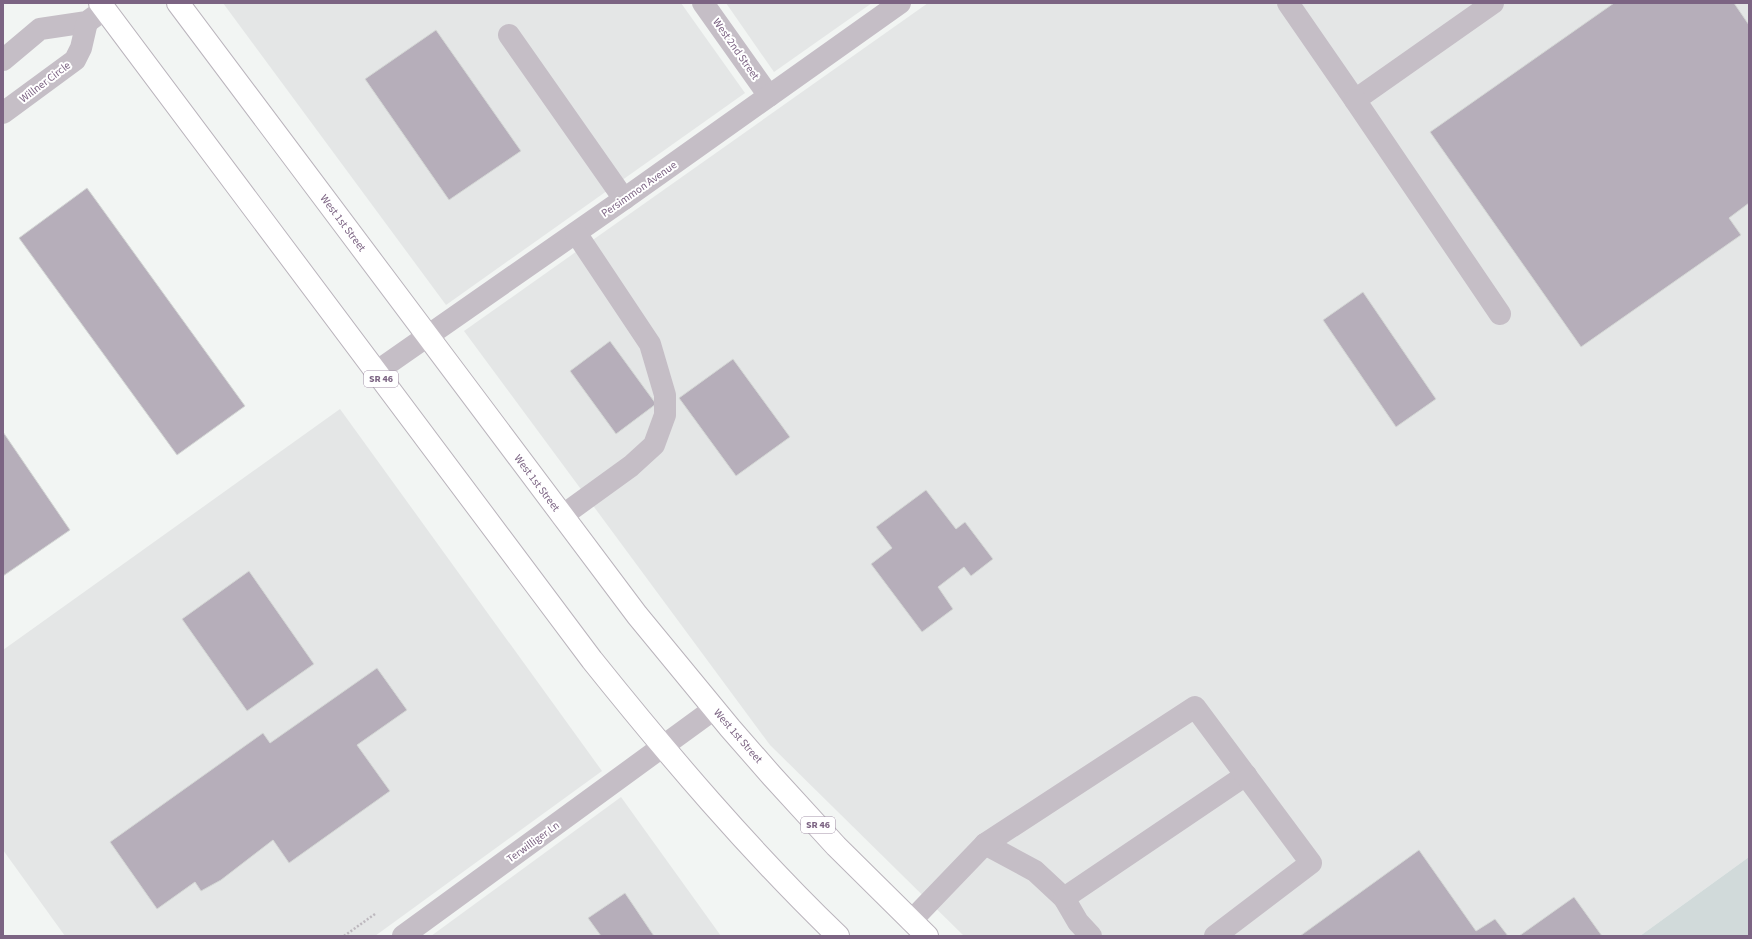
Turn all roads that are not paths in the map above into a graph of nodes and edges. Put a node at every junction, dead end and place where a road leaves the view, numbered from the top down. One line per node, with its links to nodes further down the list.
1 (178, 3): 16 (main road, West 1st Street / SR 46)
2 (704, 3): 10 (street, West 2nd Street)
3 (900, 3): 10 (street, Persimmon Avenue)
4 (1288, 3): 11 (street)
5 (1493, 3): 11 (street)
6 (102, 6): 7 (street); 17 (main road, SR 46)
7 (87, 22): 9 (street); 12 (street, Willner Circle)
8 (509, 35): 13 (street)
9 (3, 60)
10 (769, 96): 13 (street, Persimmon Avenue)
11 (1355, 100): 15 (street)
12 (3, 113)
13 (624, 199): 14 (street, Persimmon Avenue)
14 (576, 233): 16 (street, Persimmon Avenue); 18 (street)
15 (1500, 314)
16 (428, 337): 17 (street, Persimmon Avenue); 18 (main road, West 1st Street / SR 46)
17 (376, 372): 20 (main road, SR 46)
18 (562, 516): 19 (main road, West 1st Street / SR 46)
19 (714, 709): 20 (street, Terwilliger Ln); 24 (main road, West 1st Street / SR 46)
20 (662, 747): 25 (street, Terwilliger Ln); 26 (main road, SR 46)
21 (1246, 775): 22 (street); 23 (street); 29 (street)
22 (986, 844): 23 (street); 24 (street)
23 (1064, 898): 28 (street)
24 (911, 921): 27 (main road, West 1st Street / SR 46)
25 (403, 936)
26 (838, 936)
27 (927, 936)
28 (1091, 936)
29 (1215, 936)

